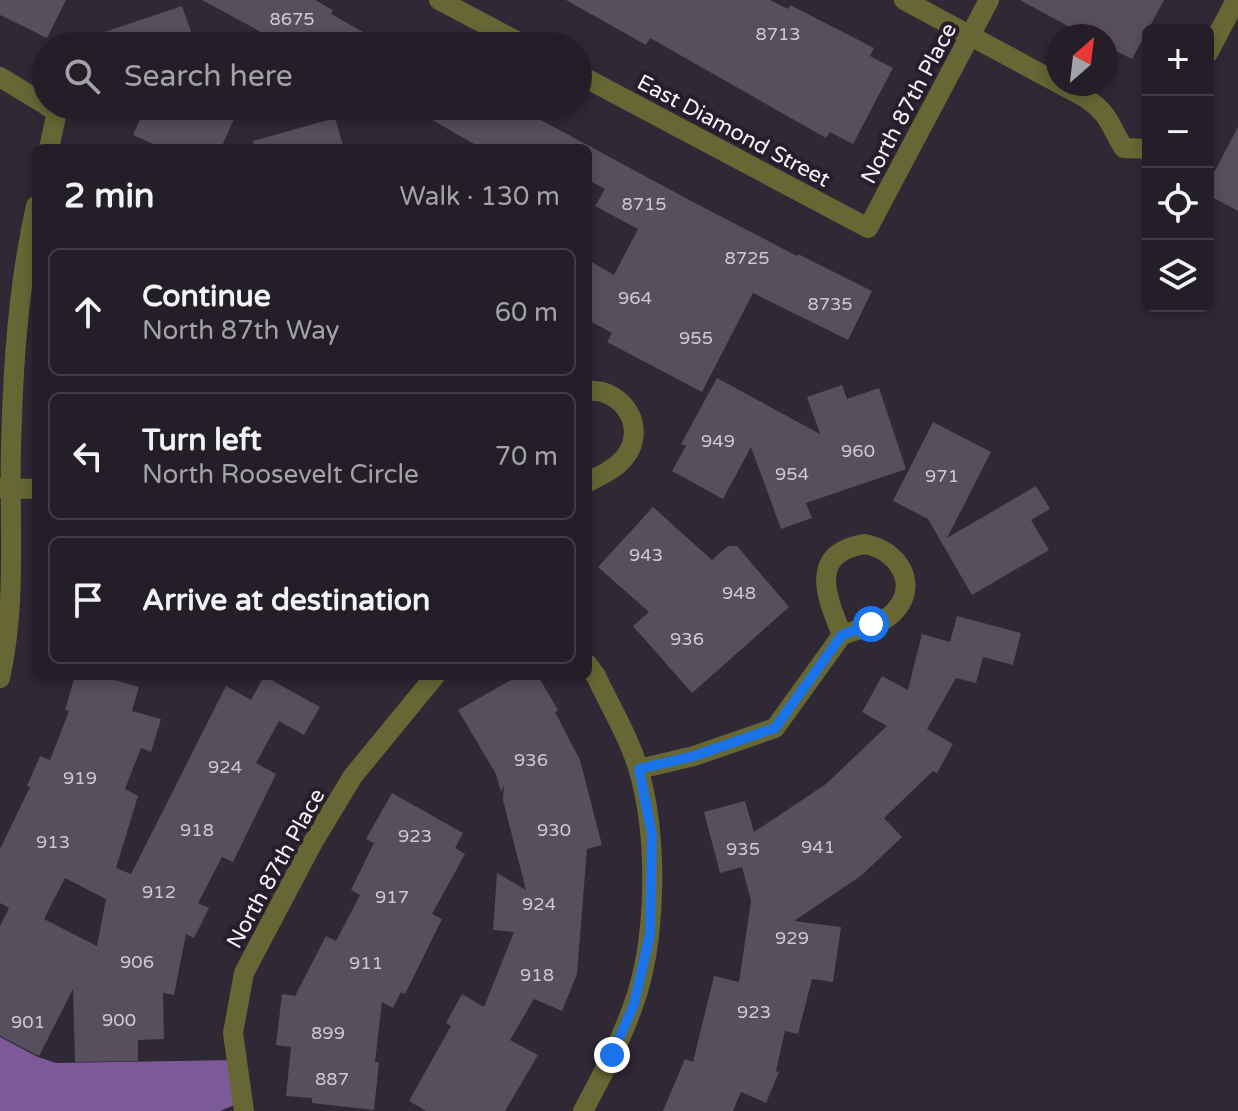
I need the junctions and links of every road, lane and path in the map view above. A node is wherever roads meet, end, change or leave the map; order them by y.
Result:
1 (439, 0) edge
2 (904, 0) edge
3 (989, 0) edge
4 (1236, 0) edge
5 (500, 32) edge
6 (971, 35) junction
7 (1214, 42) edge
8 (1046, 76) edge
9 (0, 77) edge
10 (592, 81) edge
11 (1083, 96) edge
12 (32, 97) edge
13 (50, 120) edge
14 (49, 144) edge
15 (1142, 149) edge
16 (32, 224) edge
17 (868, 228) joint
18 (592, 391) edge
19 (592, 480) edge
20 (6, 488) edge
21 (32, 489) edge
22 (842, 635) junction
23 (592, 670) edge
24 (0, 678) edge
25 (432, 680) edge
26 (639, 769) junction
27 (244, 1111) edge
28 (583, 1111) edge

1 - 5 street
2 - 6 street
3 - 6 street, North 87th Place
4 - 7 street
6 - 8 street
6 - 17 street, North 87th Place
9 - 12 street
10 - 17 street, East Diamond Street
11 - 15 street
13 - 14 street
16 - 20 street
18 - 19 street
20 - 21 street
20 - 24 street
22 - 22 street
22 - 26 street
23 - 26 street
25 - 27 street, North 87th Place
26 - 28 street

